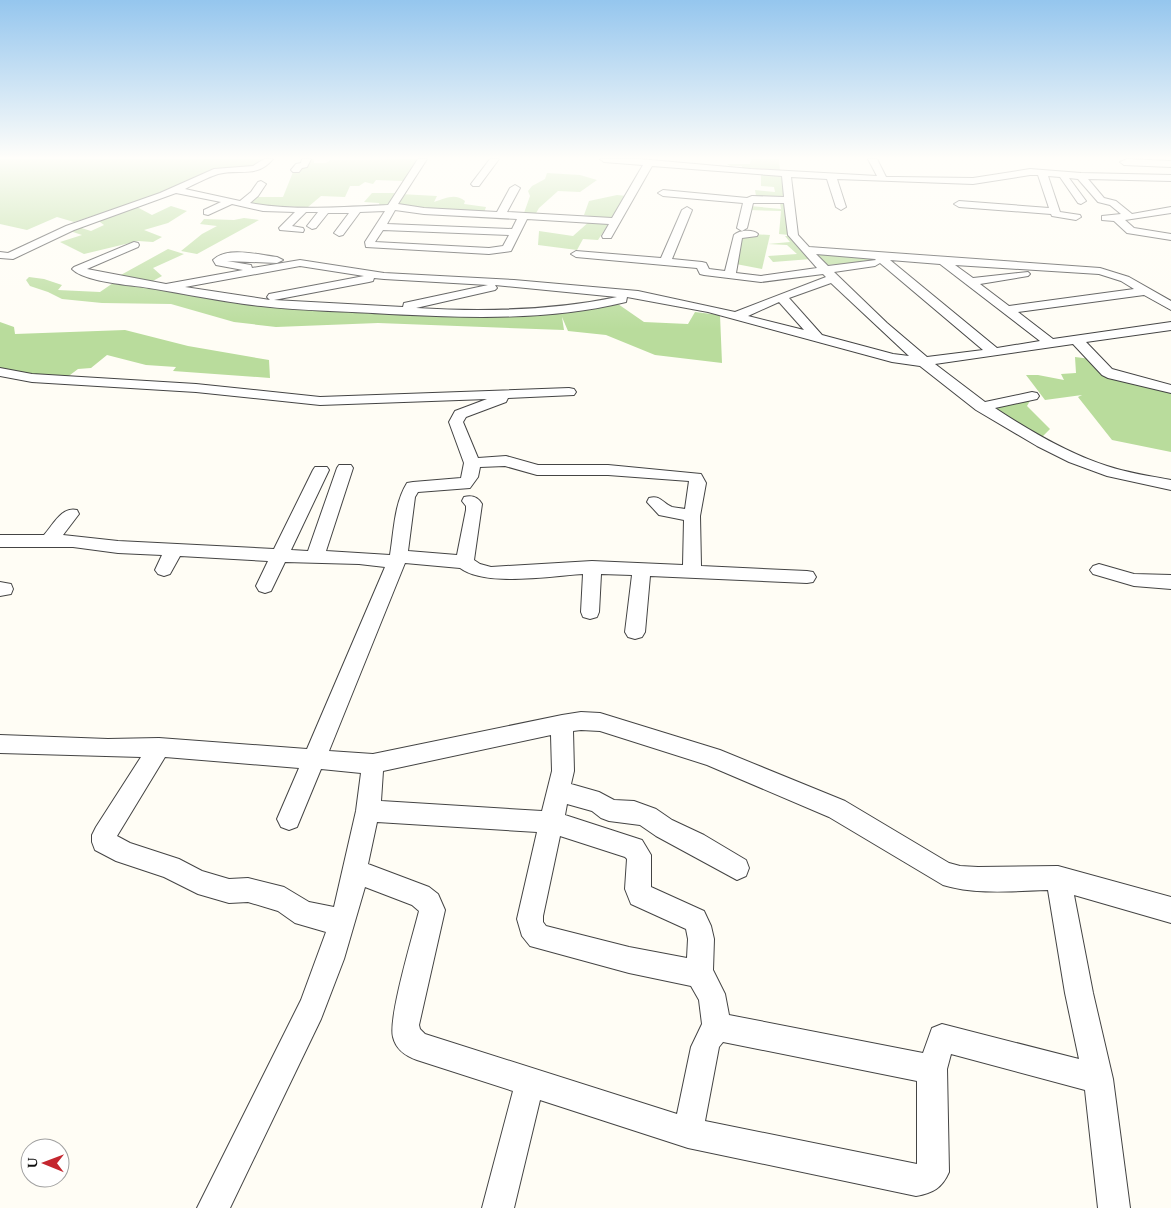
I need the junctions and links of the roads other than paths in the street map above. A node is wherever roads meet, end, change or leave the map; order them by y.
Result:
1 (105, 215) edge
2 (297, 215) edge
3 (321, 215) edge
4 (352, 215) edge
5 (387, 215) edge
6 (422, 215) edge
7 (509, 215) edge
8 (620, 215) edge
9 (685, 215) edge
10 (745, 215) edge
11 (791, 215) edge
12 (1058, 215) edge
13 (1127, 215) edge
14 (1142, 215) edge
15 (1150, 215) edge
16 (523, 216) junction
17 (1076, 217) dead end
18 (1106, 218) dead end
19 (1117, 218) junction
20 (1130, 218) junction
21 (617, 221) junction
22 (312, 226) dead end
23 (380, 227) junction
24 (415, 228) junction
25 (742, 228) dead end
26 (299, 230) dead end
27 (514, 232) junction
28 (338, 233) dead end
29 (753, 234) dead end
30 (607, 236) dead end
31 (1171, 236) edge
32 (134, 245) dead end
33 (806, 250) junction
34 (576, 254) dead end
35 (3, 258) edge
36 (881, 258) junction
37 (666, 260) junction
38 (942, 260) junction
39 (300, 263) junction
40 (1059, 268) junction
41 (263, 269) junction
42 (731, 272) junction
43 (829, 274) junction
44 (384, 276) junction
45 (514, 282) junction
46 (970, 282) junction
47 (166, 287) junction
48 (1147, 291) junction
49 (638, 295) junction
50 (780, 298) junction
51 (252, 301) junction
52 (1171, 306) edge
53 (389, 310) junction
54 (1007, 310) junction
55 (736, 316) junction
56 (1171, 326) edge
57 (818, 339) junction
58 (1076, 340) junction
59 (1051, 344) junction
60 (995, 353) junction
61 (922, 362) junction
62 (0, 372) edge
63 (1171, 389) edge
64 (569, 392) dead end
65 (519, 393) junction
66 (1032, 396) dead end
67 (981, 407) junction
68 (472, 463) junction
69 (346, 468) dead end
70 (321, 470) dead end
71 (1171, 485) edge
72 (470, 501) dead end
73 (655, 502) dead end
74 (71, 514) dead end
75 (692, 516) junction
76 (50, 540) junction
77 (0, 541) edge
78 (174, 549) junction
79 (280, 556) junction
80 (315, 557) junction
81 (398, 559) junction
82 (465, 562) junction
83 (592, 567) junction
84 (164, 570) dead end
85 (642, 570) junction
86 (1100, 570) dead end
87 (692, 573) junction
88 (807, 577) dead end
89 (1171, 582) edge
90 (265, 586) dead end
91 (590, 612) dead end
92 (635, 632) dead end
93 (562, 724) junction
94 (0, 744) edge
95 (159, 747) junction
96 (314, 760) junction
97 (372, 764) junction
98 (559, 791) junction
99 (368, 811) junction
100 (289, 819) dead end
101 (551, 822) junction
102 (737, 868) dead end
103 (354, 870) junction
104 (1058, 878) junction
105 (1171, 910) edge
106 (342, 922) junction
107 (699, 974) junction
108 (716, 1029) junction
109 (932, 1069) junction
110 (1098, 1079) junction
111 (530, 1082) junction
112 (688, 1133) junction
113 (213, 1208) edge
114 (498, 1208) edge
115 (1114, 1208) edge

1 - 35 street
2 - 26 street
3 - 22 street
4 - 28 street
5 - 23 street
6 - 24 street
7 - 16 street
8 - 21 street
9 - 37 street
10 - 25 street
11 - 33 street
12 - 17 street
13 - 20 street
14 - 20 street
15 - 31 street
16 - 21 street
16 - 27 street
18 - 19 street
19 - 20 street
19 - 31 street
21 - 30 street
23 - 24 street
23 - 27 street
24 - 27 street
29 - 42 street
32 - 47 street
33 - 36 street
33 - 43 street
34 - 37 street
36 - 38 street
36 - 43 street
36 - 60 street
37 - 42 street
38 - 40 street
38 - 46 street
39 - 41 street
39 - 41 street
39 - 44 street
40 - 46 street
40 - 48 street
41 - 47 street
42 - 43 street
43 - 50 street
43 - 61 street
44 - 45 street
44 - 51 street
45 - 49 street
45 - 53 street
46 - 54 street
47 - 51 street
48 - 52 street
48 - 54 street
49 - 53 street
49 - 55 street
50 - 55 street
50 - 57 street
51 - 53 street
54 - 59 street
55 - 57 street
56 - 58 street
57 - 61 street
58 - 59 street
58 - 63 street
59 - 60 street
60 - 61 street
61 - 67 street
62 - 65 street
64 - 65 street
65 - 68 street
66 - 67 street
67 - 71 street
68 - 75 street
68 - 81 street
69 - 80 street
70 - 79 street
72 - 82 street
73 - 75 street
74 - 76 street
75 - 87 street
76 - 77 street
76 - 78 street
78 - 79 street
78 - 84 street
79 - 80 street
79 - 90 street
80 - 81 street
81 - 82 street
81 - 96 street
82 - 83 street
83 - 85 street
83 - 91 street
85 - 87 street
85 - 92 street
86 - 89 street
87 - 88 street
93 - 97 street
93 - 98 street
93 - 104 street
94 - 95 street
95 - 96 street
95 - 106 street
96 - 97 street
96 - 100 street
97 - 99 street
98 - 101 street
98 - 102 street
99 - 101 street
99 - 103 street
101 - 107 street
101 - 107 street
103 - 106 street
103 - 111 street
104 - 105 street
104 - 110 street
106 - 113 street
107 - 108 street
108 - 109 street
108 - 112 street
109 - 110 street
109 - 112 street
110 - 115 street
111 - 112 street
111 - 114 street

